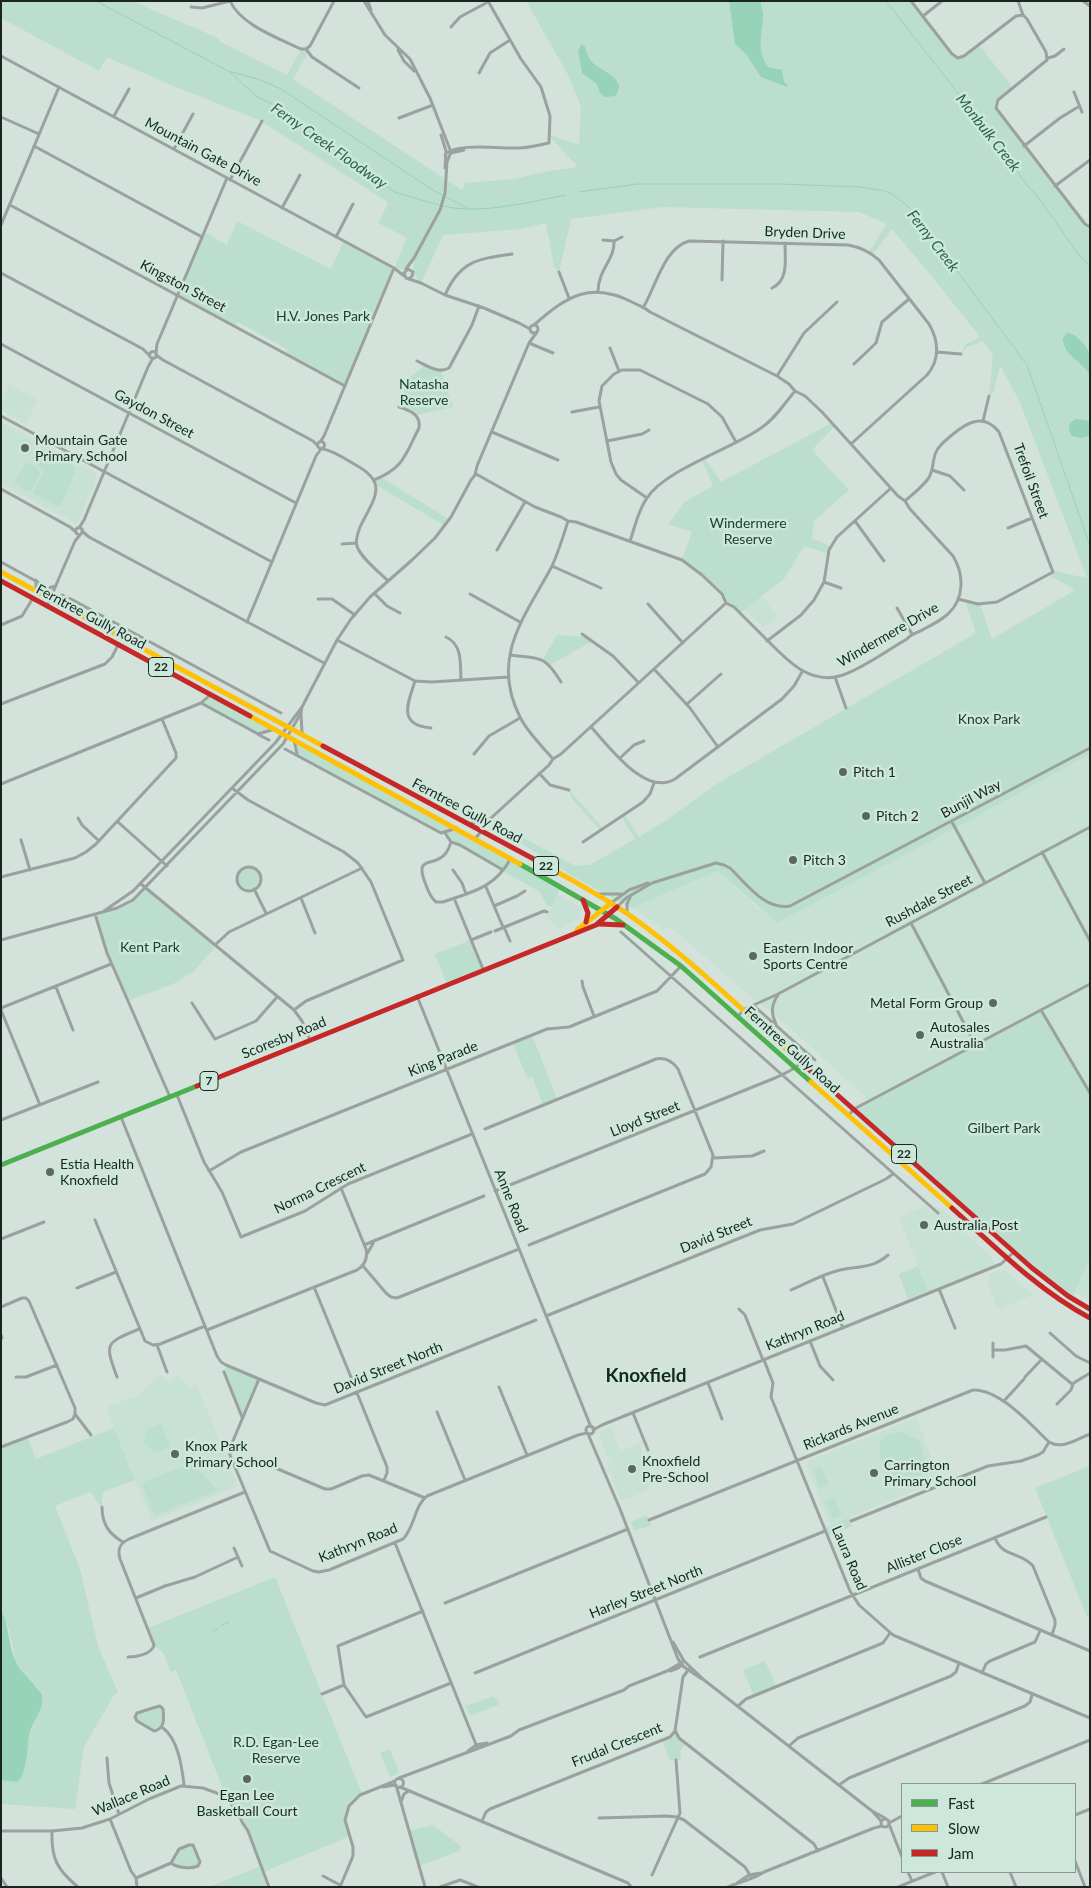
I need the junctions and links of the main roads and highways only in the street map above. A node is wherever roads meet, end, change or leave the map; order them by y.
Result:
1 (1, 572) edge
2 (1, 581) edge
3 (583, 900) junction
4 (611, 903) junction
5 (617, 907) junction
6 (603, 911) junction
7 (609, 915) junction
8 (586, 923) junction
9 (596, 925) junction
10 (624, 925) junction
11 (575, 932) junction
12 (1, 1165) edge
13 (954, 1199) junction
14 (949, 1205) junction
15 (1090, 1309) edge
16 (1090, 1318) edge

1 - 4 main road, Ferntree Gully Road / 22
2 - 3 main road, Ferntree Gully Road / 22
3 - 6 main road, Ferntree Gully Road / 22
3 - 8 main road
4 - 5 main road, Ferntree Gully Road / 22
4 - 6 main road, 7
5 - 7 main road, 7
5 - 13 main road, Ferntree Gully Road / 22
6 - 7 main road, Ferntree Gully Road / 22
6 - 8 main road, Scoresby Road / 7
7 - 9 main road, Scoresby Road / 7
7 - 10 main road, Ferntree Gully Road / 22
8 - 11 main road, Scoresby Road / 7
9 - 10 main road
9 - 11 main road, Scoresby Road / 7
10 - 14 main road, Ferntree Gully Road / 22
11 - 12 main road, Scoresby Road / 7
13 - 14 main road
13 - 15 main road, Ferntree Gully Road / 22
14 - 16 main road, Ferntree Gully Road / 22

